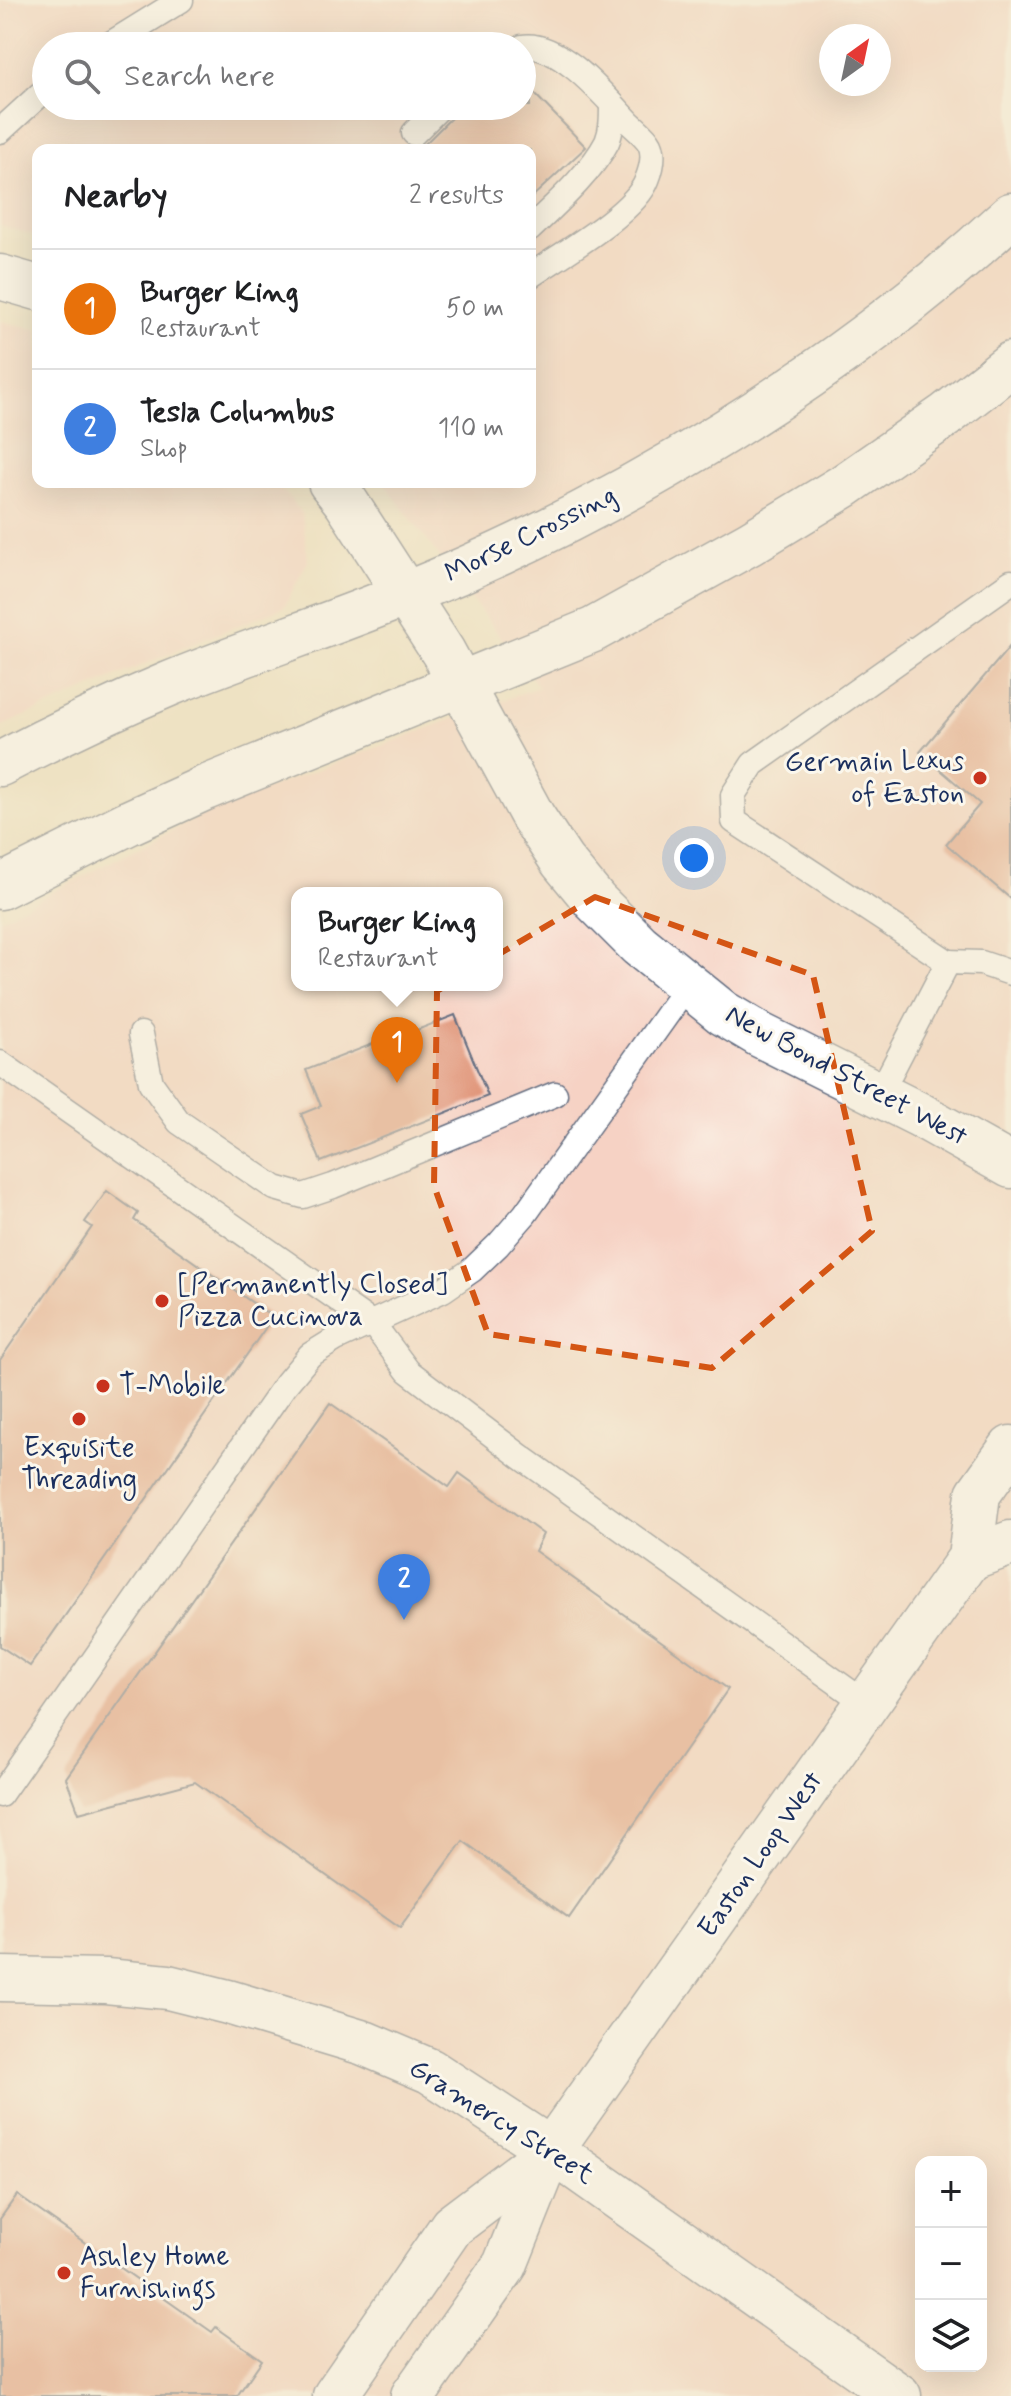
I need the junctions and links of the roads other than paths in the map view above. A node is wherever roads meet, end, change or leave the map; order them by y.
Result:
1 (181, 0) edge
2 (148, 8) edge
3 (122, 32) edge
4 (536, 47) edge
5 (32, 102) edge
6 (612, 104) junction
7 (427, 120) edge
8 (0, 131) edge
9 (414, 133) dead end
10 (1011, 215) edge
11 (536, 223) edge
12 (536, 272) edge
13 (0, 277) edge
14 (32, 286) edge
15 (1011, 364) edge
16 (334, 488) edge
17 (1011, 582) edge
18 (407, 594) junction
19 (462, 685) junction
20 (0, 764) edge
21 (0, 887) edge
22 (948, 962) junction
23 (1011, 973) edge
24 (688, 985) junction
25 (141, 1034) dead end
26 (0, 1063) edge
27 (555, 1094) dead end
28 (879, 1095) junction
29 (1011, 1166) edge
30 (373, 1324) junction
31 (1011, 1448) edge
32 (1011, 1543) edge
33 (970, 1558) junction
34 (867, 1704) junction
35 (10, 1758) edge
36 (0, 1795) edge
37 (0, 1979) edge
38 (551, 2150) junction
39 (335, 2396) edge
40 (413, 2396) edge
41 (899, 2396) edge

1 - 2 lane
2 - 3 lane
4 - 6 lane
5 - 8 lane
6 - 11 lane
6 - 12 lane
7 - 9 lane
10 - 18 street, Morse Crossing
13 - 14 street
15 - 19 street
16 - 18 street, New Bond Street West
17 - 22 lane
18 - 19 street, New Bond Street West
18 - 20 street, Morse Crossing
19 - 21 street
19 - 24 street, New Bond Street West
22 - 23 lane
22 - 28 lane
24 - 28 street, New Bond Street West
24 - 30 lane
25 - 27 lane
26 - 30 lane
28 - 29 street, New Bond Street West
30 - 34 lane
30 - 35 lane
31 - 33 street, Easton Loop West
32 - 33 street
33 - 34 street, Easton Loop West
34 - 38 street, Easton Loop West
35 - 36 lane
37 - 38 street, Gramercy Street
38 - 39 street, Easton Loop West
38 - 40 street, Easton Loop West
38 - 41 street, Gramercy Street

